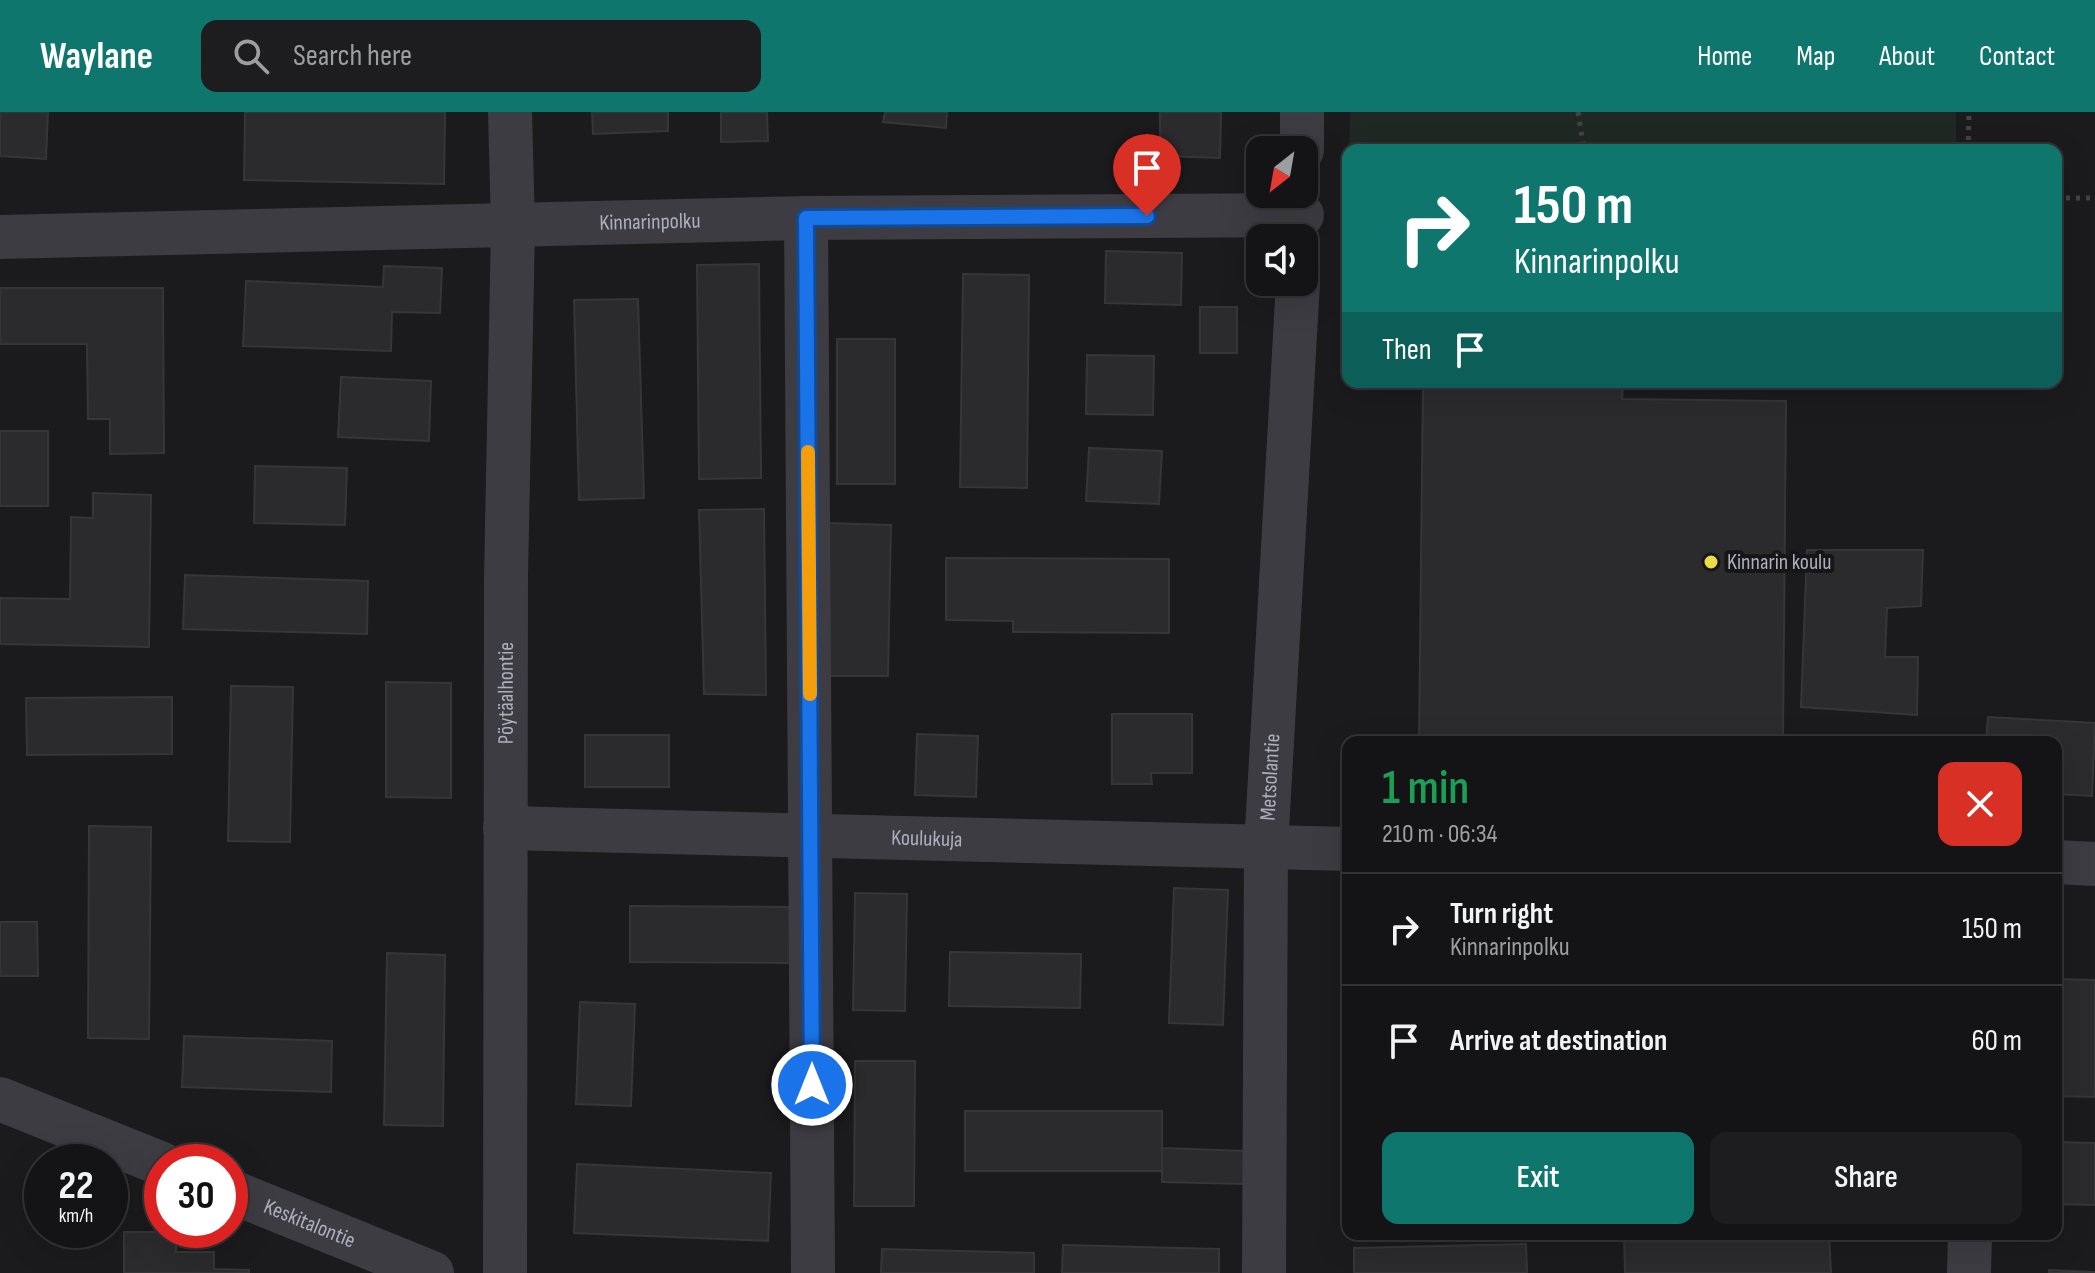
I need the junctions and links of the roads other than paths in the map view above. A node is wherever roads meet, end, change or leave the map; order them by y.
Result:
1 (510, 112) edge
2 (1302, 112) edge
3 (1302, 136) edge
4 (1301, 216) edge
5 (806, 218) junction
6 (513, 227) junction
7 (0, 237) edge
8 (1297, 296) edge
9 (505, 828) junction
10 (811, 834) junction
11 (1266, 848) junction
12 (1342, 849) edge
13 (2062, 862) edge
14 (2095, 864) edge
15 (0, 1099) edge
16 (144, 1157) edge
17 (248, 1198) edge
18 (1970, 1240) edge
19 (432, 1273) edge
20 (505, 1273) edge
21 (813, 1273) edge
22 (1264, 1273) edge
23 (1969, 1273) edge

1 - 6 street, Pöytäalhontie
2 - 3 street
4 - 5 street, Kinnarinpolku
5 - 6 street, Kinnarinpolku
5 - 10 street
6 - 7 street, Kinnarinpolku
6 - 9 street, Pöytäalhontie
8 - 11 street, Metsolantie
9 - 10 street, Koulukuja
9 - 20 street, Pöytäalhontie
10 - 11 street, Koulukuja
10 - 21 street
11 - 12 street, Koulukuja
11 - 22 street, Metsolantie
13 - 14 street
15 - 16 street
17 - 19 street, Keskitalontie
18 - 23 street

